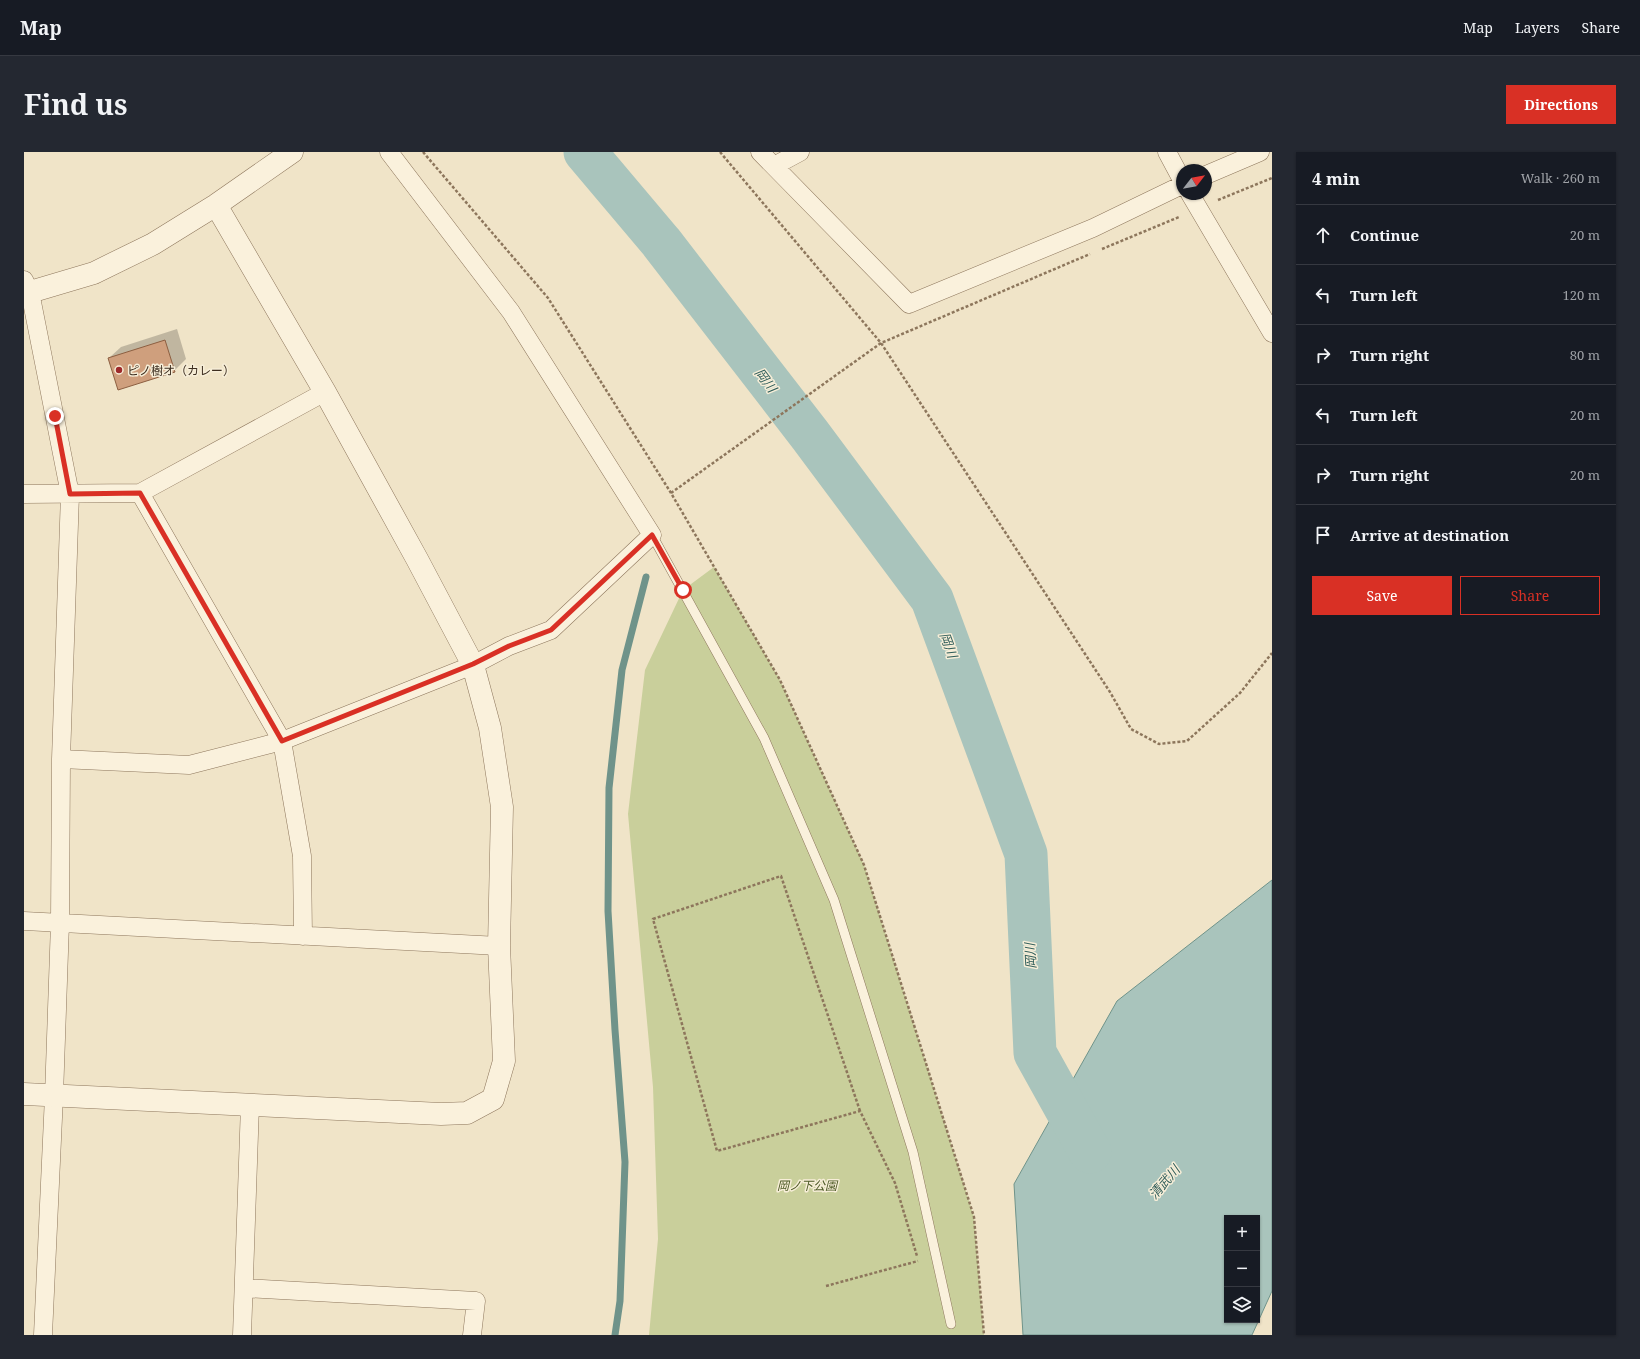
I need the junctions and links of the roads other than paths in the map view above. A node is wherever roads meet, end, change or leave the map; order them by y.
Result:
1 (292, 152) edge
2 (389, 152) edge
3 (760, 152) edge
4 (800, 152) edge
5 (1167, 152) edge
6 (1260, 152) edge
7 (774, 166) junction
8 (1176, 169) edge
9 (1212, 172) edge
10 (1176, 188) edge
11 (1194, 200) edge
12 (216, 205) junction
13 (26, 288) edge
14 (1272, 332) edge
15 (325, 392) junction
16 (140, 493) junction
17 (24, 494) edge
18 (70, 494) junction
19 (652, 535) junction
20 (473, 664) junction
21 (282, 741) junction
22 (61, 759) junction
23 (24, 921) edge
24 (60, 923) junction
25 (303, 936) junction
26 (499, 946) junction
27 (24, 1094) edge
28 (54, 1096) junction
29 (250, 1105) junction
30 (244, 1288) junction
31 (951, 1324) dead end
32 (43, 1335) edge
33 (242, 1335) edge
34 (472, 1335) edge

1 - 12 street
2 - 19 street
3 - 7 street
4 - 7 street
5 - 8 street
6 - 9 street
7 - 10 street
11 - 14 street
12 - 13 street
12 - 15 street
13 - 18 street
15 - 16 street
15 - 20 street
16 - 18 street
16 - 21 street
17 - 18 street
18 - 22 street
19 - 20 street
19 - 31 lane
20 - 21 street
20 - 26 street
21 - 22 street
21 - 25 street
22 - 24 street
23 - 24 street
24 - 25 street
24 - 28 street
25 - 26 street
26 - 29 street
27 - 28 street
28 - 29 street
28 - 32 street
29 - 30 street
30 - 33 street
30 - 34 street

